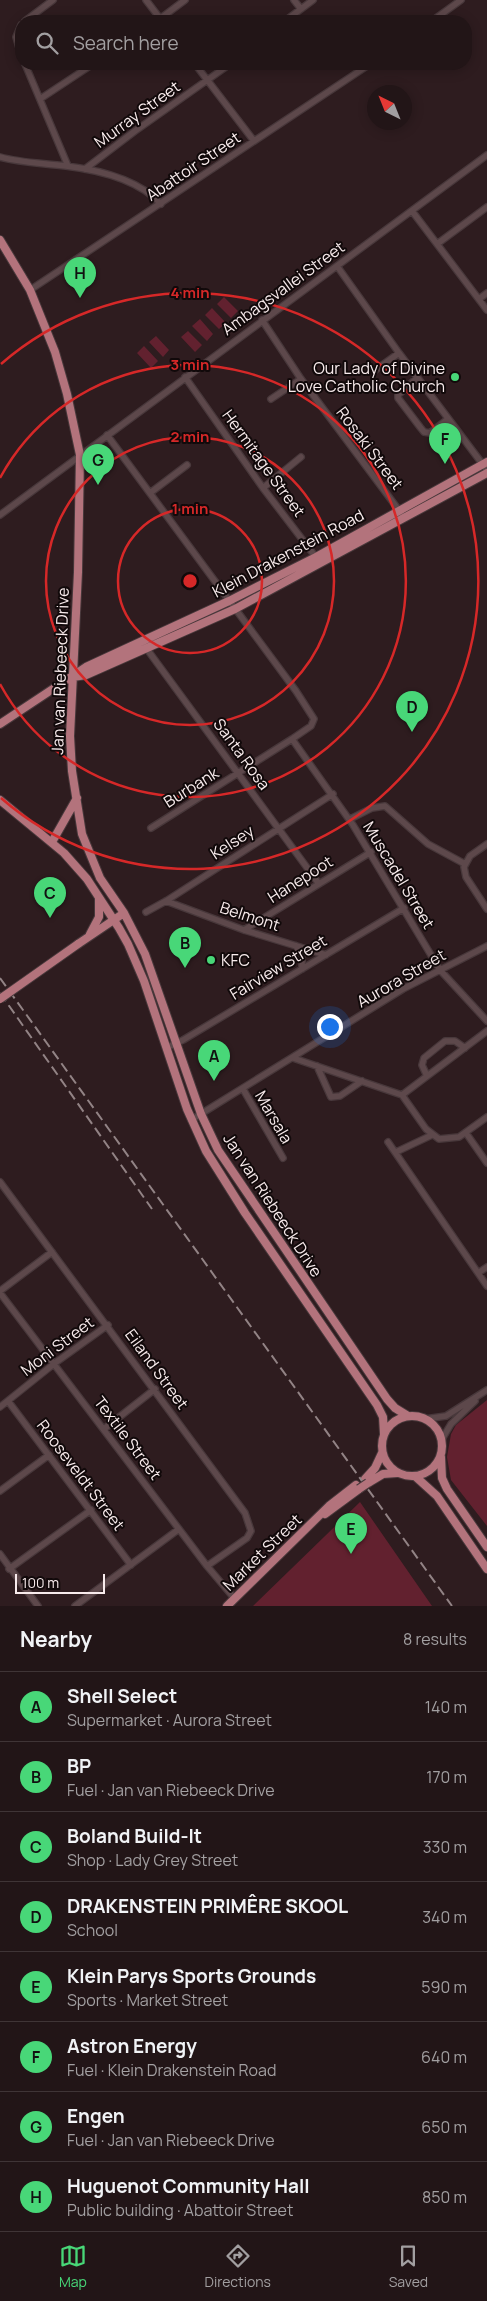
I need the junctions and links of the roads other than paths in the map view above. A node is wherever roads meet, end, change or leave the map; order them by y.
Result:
1 (53, 0) edge
2 (146, 0) edge
3 (185, 0) edge
4 (294, 0) edge
5 (312, 0) edge
6 (457, 1) edge
7 (301, 9) junction
8 (33, 15) edge
9 (156, 15) edge
10 (167, 15) edge
11 (293, 15) edge
12 (440, 15) edge
13 (28, 70) edge
14 (84, 70) edge
15 (200, 70) edge
16 (222, 70) edge
17 (361, 70) edge
18 (208, 80) junction
19 (40, 99) junction
20 (254, 141) junction
21 (487, 155) edge
22 (0, 157) edge
23 (68, 166) junction
24 (85, 169) junction
25 (161, 204) junction
26 (487, 207) edge
27 (412, 211) junction
28 (0, 240) edge
29 (438, 244) junction
30 (337, 266) junction
31 (30, 290) junction
32 (487, 293) edge
33 (479, 299) junction
34 (487, 310) edge
35 (262, 320) junction
36 (399, 353) junction
37 (374, 371) dead end
38 (185, 377) junction
39 (301, 378) junction
40 (417, 378) junction
41 (271, 399) dead end
42 (448, 420) junction
43 (107, 434) junction
44 (80, 455) junction
45 (301, 457) dead end
46 (188, 465) dead end
47 (486, 467) edge
48 (263, 488) junction
49 (150, 493) junction
50 (399, 511) junction
51 (0, 514) edge
52 (404, 519) junction
53 (316, 557) junction
54 (321, 564) junction
55 (229, 601) junction
56 (235, 609) junction
57 (141, 641) junction
58 (146, 648) junction
59 (73, 677) junction
60 (0, 724) edge
61 (292, 739) junction
62 (238, 773) junction
63 (333, 794) junction
64 (77, 798) junction
65 (0, 800) edge
66 (350, 819) junction
67 (151, 828) dead end
68 (279, 828) junction
69 (52, 842) junction
70 (487, 844) edge
71 (370, 852) junction
72 (464, 864) junction
73 (318, 884) junction
74 (99, 898) junction
75 (166, 901) junction
76 (404, 908) junction
77 (487, 909) edge
78 (146, 912) dead end
79 (124, 913) junction
80 (113, 920) junction
81 (244, 930) junction
82 (89, 936) junction
83 (296, 946) junction
84 (487, 946) edge
85 (326, 955) junction
86 (302, 969) junction
87 (440, 970) junction
88 (0, 999) edge
89 (487, 1020) edge
90 (487, 1031) edge
91 (176, 1043) junction
92 (166, 1048) junction
93 (465, 1048) junction
94 (294, 1058) junction
95 (318, 1066) junction
96 (427, 1076) junction
97 (362, 1081) junction
98 (242, 1089) junction
99 (402, 1095) junction
100 (201, 1114) junction
101 (487, 1117) edge
102 (191, 1120) junction
103 (466, 1133) junction
104 (432, 1135) junction
105 (388, 1142) dead end
106 (396, 1152) junction
107 (283, 1158) dead end
108 (487, 1163) edge
109 (0, 1182) edge
110 (52, 1252) junction
111 (487, 1267) edge
112 (478, 1273) junction
113 (487, 1286) edge
114 (0, 1292) edge
115 (108, 1325) junction
116 (55, 1363) junction
117 (155, 1389) junction
118 (487, 1390) edge
119 (478, 1397) junction
120 (8, 1401) junction
121 (0, 1407) edge
122 (408, 1416) junction
123 (425, 1419) junction
124 (104, 1429) junction
125 (384, 1434) junction
126 (442, 1439) junction
127 (382, 1453) junction
128 (49, 1455) junction
129 (441, 1457) junction
130 (397, 1473) junction
131 (416, 1477) junction
132 (366, 1481) junction
133 (0, 1491) edge
134 (91, 1510) junction
135 (179, 1529) junction
136 (487, 1547) edge
137 (0, 1554) edge
138 (131, 1565) junction
139 (207, 1566) junction
140 (9, 1569) junction
141 (487, 1569) edge
142 (234, 1598) junction
143 (38, 1606) edge
144 (75, 1606) edge
145 (227, 1606) edge

1 - 8 street
2 - 9 street
3 - 10 street
4 - 7 street
5 - 7 street
6 - 12 street
7 - 11 street
13 - 19 street
14 - 19 street
15 - 18 street
16 - 18 street, Murray Street
17 - 20 street, Abattoir Street
18 - 20 street
18 - 24 street, Murray Street
19 - 23 street
20 - 25 street, Abattoir Street
21 - 27 street, Ambagsvallei Street
22 - 23 street
23 - 24 street
24 - 25 street
25 - 31 street, Abattoir Street
26 - 29 street
27 - 29 street
27 - 30 street, Ambagsvallei Street
28 - 31 main road, Jan van Riebeeck Drive
29 - 33 street
30 - 35 street, Ambagsvallei Street
30 - 36 street
31 - 44 main road, Jan van Riebeeck Drive
32 - 33 street
33 - 34 street
35 - 38 street, Ambagsvallei Street
35 - 39 street, Rosaki Street
36 - 37 street
36 - 40 street
38 - 43 street, Ambagsvallei Street
38 - 48 street, Hermitage Street
39 - 41 street
39 - 50 street, Rosaki Street
40 - 42 street
40 - 42 street
42 - 47 street
43 - 44 street, Ambagsvallei Street
43 - 49 street
44 - 51 street, Ambagsvallei Street
44 - 59 main road, Jan van Riebeeck Drive
45 - 48 street
46 - 49 street
47 - 50 main road, Klein Drakenstein Road
47 - 52 main road, Klein Drakenstein Road
48 - 53 street, Hermitage Street
49 - 55 street
50 - 52 street, Rosaki Street
50 - 53 main road, Klein Drakenstein Road
52 - 54 main road, Klein Drakenstein Road
53 - 54 street, Hermitage Street
53 - 55 main road, Klein Drakenstein Road
54 - 56 main road, Klein Drakenstein Road
55 - 56 street
55 - 57 main road, Klein Drakenstein Road
56 - 58 main road, Klein Drakenstein Road
56 - 61 street, Burbank
57 - 58 street, Santa Rosa
57 - 59 main road, Klein Drakenstein Road
58 - 59 main road, Klein Drakenstein Road
58 - 62 street, Santa Rosa
59 - 60 main road, Klein Drakenstein Road
59 - 64 main road, Jan van Riebeeck Drive
61 - 62 street, Burbank
61 - 63 street, Muscadel Street
62 - 67 street, Burbank
62 - 68 street, Santa Rosa
63 - 66 street, Muscadel Street
63 - 68 street, Kelsey
64 - 69 main road
64 - 79 main road, Jan van Riebeeck Drive
65 - 69 main road, Jan van Riebeeck Drive
66 - 71 street, Muscadel Street
66 - 72 street
68 - 73 street, Santa Rosa
68 - 75 street, Kelsey
69 - 74 main road, Jan van Riebeeck Drive
70 - 72 street
71 - 73 street, Hanepoot
71 - 76 street, Muscadel Street
72 - 77 street
73 - 81 street, Hanepoot
74 - 80 main road, Jan van Riebeeck Drive
74 - 82 main road
75 - 78 street, Kelsey
75 - 81 street, Belmont
76 - 85 street, Fairview Street
76 - 87 street, Muscadel Street
79 - 80 main road
79 - 91 main road, Jan van Riebeeck Drive
80 - 82 main road
80 - 92 main road, Jan van Riebeeck Drive
81 - 83 street, Belmont
82 - 88 main road, bridge
83 - 85 street, Belmont
83 - 86 street
84 - 87 street, Aurora Street
85 - 86 street, Fairview Street
86 - 91 street, Fairview Street
87 - 89 street, Muscadel Street
87 - 94 street, Aurora Street
90 - 93 street
91 - 92 street, Fairview Street
91 - 100 main road, Jan van Riebeeck Drive
92 - 102 main road, Jan van Riebeeck Drive
93 - 96 street
93 - 96 street
94 - 95 street
94 - 98 street, Aurora Street
95 - 97 street
95 - 97 street
96 - 99 street
97 - 99 street
98 - 100 street, Aurora Street
98 - 107 street, Marsala
99 - 104 street
100 - 102 street, Aurora Street
100 - 122 main road, Jan van Riebeeck Drive
101 - 103 street
102 - 125 main road, Jan van Riebeeck Drive
103 - 104 street
103 - 108 street
104 - 106 street
105 - 106 street
106 - 112 street
109 - 110 street, Eiland Street
110 - 114 street
110 - 115 street, Eiland Street
111 - 112 street
112 - 113 street
114 - 116 street, Textile Street
115 - 116 street, Moni Street
115 - 117 street, Eiland Street
116 - 120 street, Moni Street
116 - 124 street, Textile Street
117 - 124 street
117 - 139 street, Eiland Street
118 - 119 street
119 - 123 street
119 - 126 street
120 - 121 street, Moni Street
120 - 128 street, Rooseveldt Street
122 - 123 main road
122 - 125 main road
123 - 126 main road
124 - 135 street, Textile Street
125 - 127 main road
126 - 129 main road
127 - 130 main road
127 - 132 main road, Market Street
128 - 133 street
128 - 134 street, Rooseveldt Street
129 - 131 main road
129 - 136 main road
130 - 131 main road
130 - 132 main road, Market Street
131 - 141 main road
132 - 142 main road, Market Street
134 - 138 street, Rooseveldt Street
134 - 140 street
135 - 138 street
135 - 139 street, Textile Street
137 - 140 street
138 - 144 street
139 - 142 street, Textile Street
140 - 143 street
142 - 145 main road, Market Street

